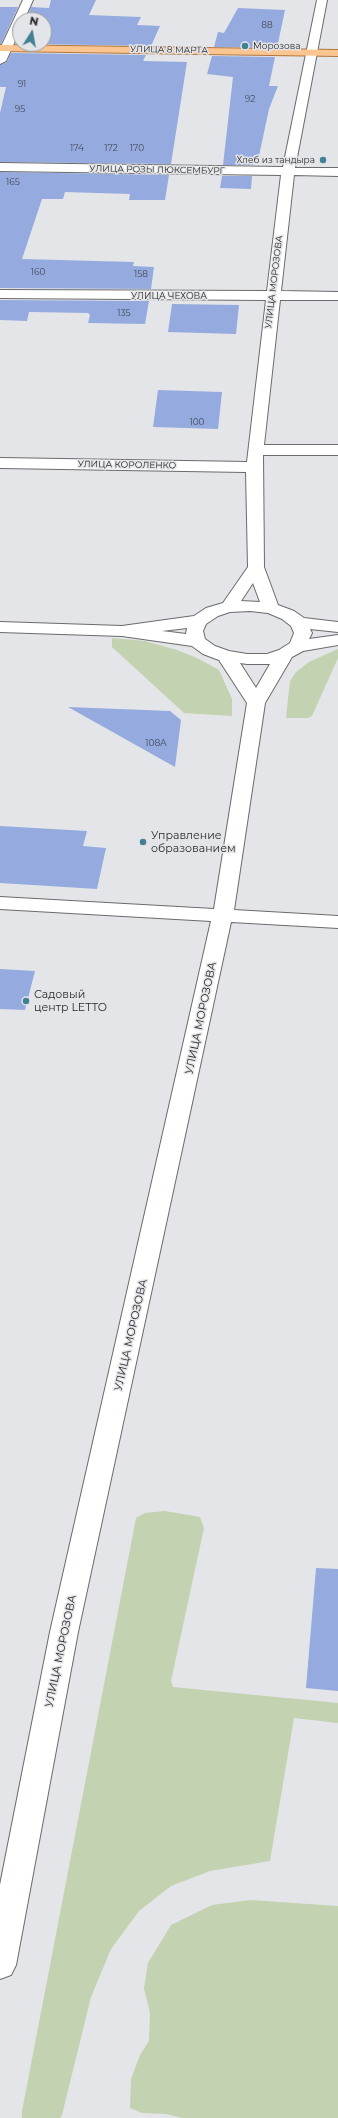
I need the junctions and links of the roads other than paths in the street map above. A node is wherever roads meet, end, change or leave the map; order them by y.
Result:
1 (28, 0) edge
2 (322, 0) edge
3 (3, 48) edge
4 (312, 52) junction
5 (338, 53) edge
6 (0, 61) edge
7 (0, 167) edge
8 (288, 172) junction
9 (338, 172) edge
10 (0, 294) edge
11 (272, 296) junction
12 (338, 296) edge
13 (255, 450) junction
14 (338, 450) edge
15 (0, 463) edge
16 (254, 467) junction
17 (256, 567) junction
18 (229, 608) junction
19 (270, 608) junction
20 (199, 621) junction
21 (299, 623) junction
22 (0, 627) edge
23 (338, 627) edge
24 (122, 631) junction
25 (338, 640) edge
26 (197, 641) junction
27 (291, 650) junction
28 (226, 656) junction
29 (256, 703) junction
30 (0, 903) edge
31 (223, 914) junction
32 (338, 922) edge
33 (0, 1965) edge

1 - 3 street
2 - 4 street, УЛИЦА МОРОЗОВА
3 - 4 main road, УЛИЦА 8 МАРТА
3 - 6 street
4 - 5 main road, УЛИЦА 8 МАРТА
4 - 8 street, УЛИЦА МОРОЗОВА
7 - 8 street, УЛИЦА РОЗЫ ЛЮКСЕМБУРГ
8 - 9 street, УЛИЦА РОЗЫ ЛЮКСЕМБУРГ
8 - 11 street, УЛИЦА МОРОЗОВА
10 - 11 street, УЛИЦА ЧЕХОВА
11 - 12 street, УЛИЦА ЧЕХОВА
11 - 13 street, УЛИЦА МОРОЗОВА
13 - 14 street
13 - 16 street, УЛИЦА МОРОЗОВА
15 - 16 street, УЛИЦА КОРОЛЕНКО
16 - 17 street, УЛИЦА МОРОЗОВА
17 - 18 street
17 - 19 street, УЛИЦА МОРОЗОВА
18 - 19 street
18 - 20 street
19 - 21 street
20 - 24 street
20 - 26 street
21 - 23 street
21 - 27 street
22 - 24 street
24 - 26 street
25 - 27 street
26 - 28 street
27 - 28 street
27 - 29 street
28 - 29 street
29 - 31 street, УЛИЦА МОРОЗОВА
30 - 31 street
31 - 32 street
31 - 33 street, УЛИЦА МОРОЗОВА

